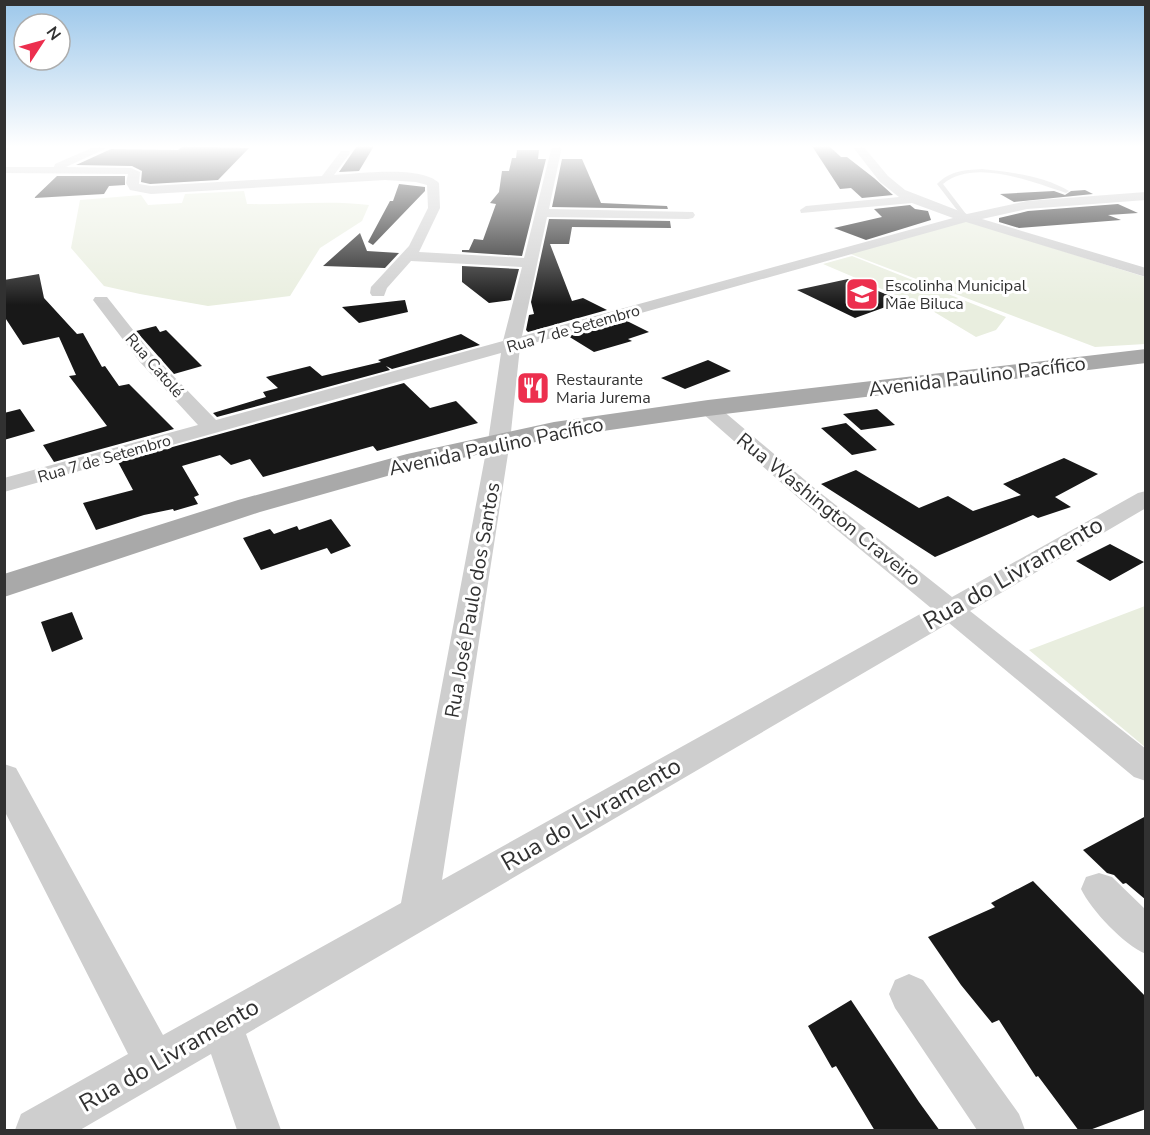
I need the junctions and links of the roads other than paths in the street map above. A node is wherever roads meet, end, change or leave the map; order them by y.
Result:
1 (434, 199) edge
2 (544, 199) edge
3 (913, 199) joint
4 (951, 199) edge
5 (1107, 199) edge
6 (806, 210) dead end
7 (541, 213) junction
8 (688, 215) dead end
9 (966, 218) junction
10 (408, 256) junction
11 (529, 263) junction
12 (1146, 273) edge
13 (378, 293) dead end
14 (101, 300) dead end
15 (511, 346) junction
16 (1146, 356) edge
17 (708, 408) junction
18 (212, 428) junction
19 (499, 441) junction
20 (4, 485) edge
21 (1146, 498) edge
22 (4, 586) edge
23 (951, 608) junction
24 (1146, 768) edge
25 (4, 777) edge
26 (1100, 889) dead end
27 (418, 912) junction
28 (1146, 936) edge
29 (909, 994) dead end
30 (222, 1026) junction
31 (155, 1062) junction
32 (37, 1131) edge
33 (259, 1131) edge
34 (1003, 1131) edge

1 - 10 street
2 - 7 street, Rua José Paulo dos Santos
3 - 6 street
3 - 9 street
4 - 9 lane
5 - 9 street, Rua 7 de Setembro
7 - 8 street
7 - 11 street, Rua José Paulo dos Santos
9 - 12 street
9 - 15 street, Rua 7 de Setembro
10 - 11 street
10 - 13 street
11 - 15 street, Rua José Paulo dos Santos
14 - 18 street, Rua Catolé
15 - 18 street, Rua 7 de Setembro
15 - 19 street, Rua José Paulo dos Santos
16 - 17 main road, Avenida Paulino Pacífico
17 - 19 main road, Avenida Paulino Pacífico
17 - 23 street, Rua Washington Craveiro
18 - 20 street, Rua 7 de Setembro
19 - 22 main road, Avenida Paulino Pacífico
19 - 27 street, Rua José Paulo dos Santos
21 - 23 street, Rua do Livramento
23 - 24 street, Rua Washington Craveiro
23 - 27 street, Rua do Livramento
25 - 31 street
26 - 28 street
27 - 30 street, Rua do Livramento
29 - 34 street
30 - 31 street, Rua do Livramento
30 - 33 street
31 - 32 street, Rua do Livramento

